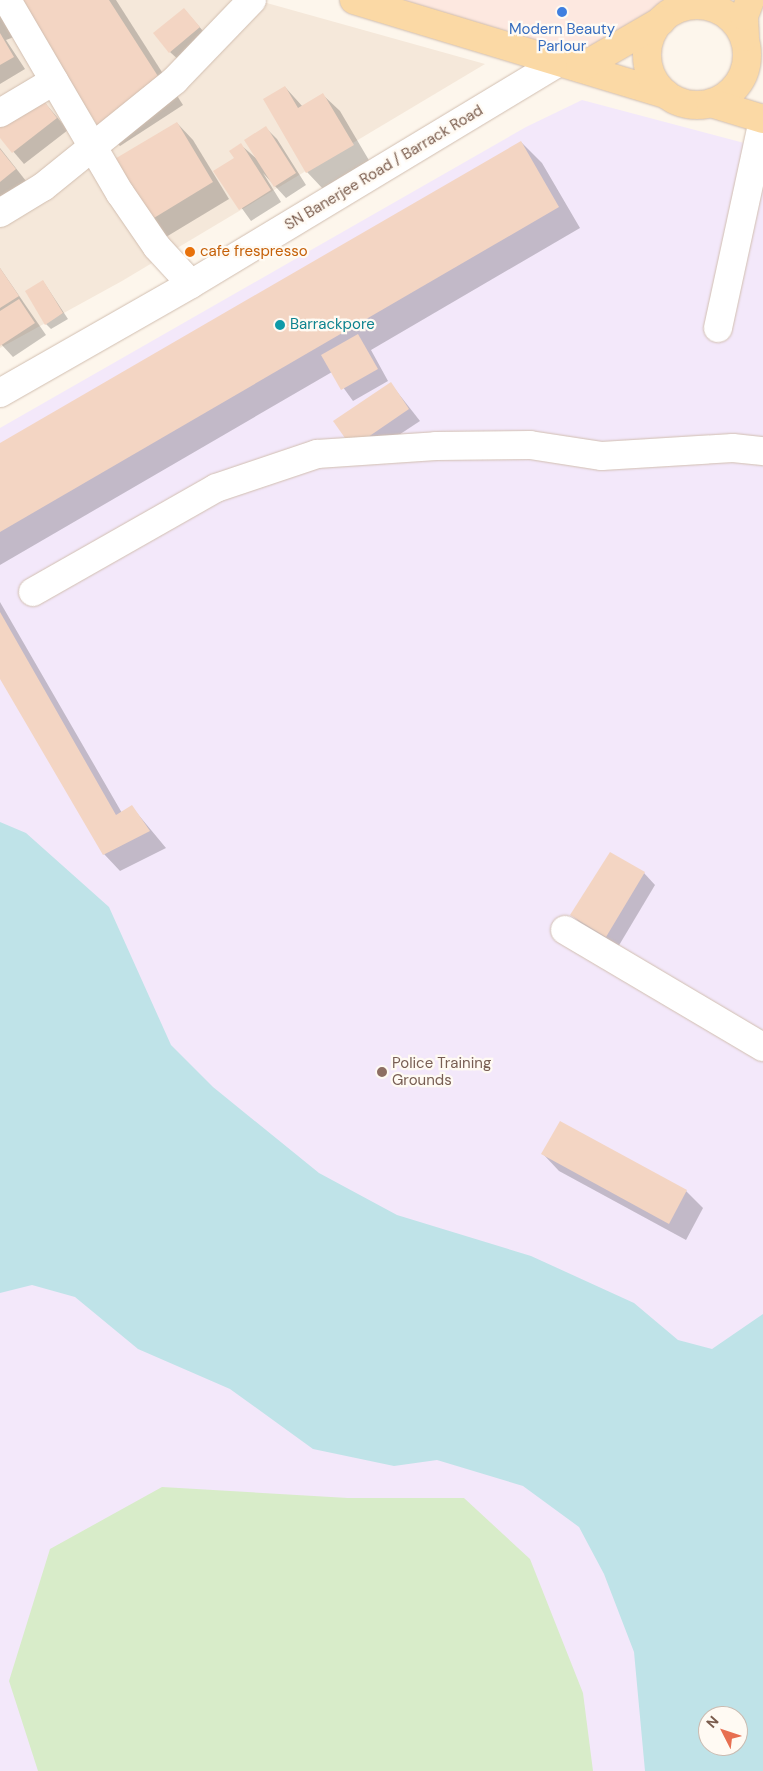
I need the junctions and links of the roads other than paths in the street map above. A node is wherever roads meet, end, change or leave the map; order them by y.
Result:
1 (7, 0) edge
2 (252, 0) edge
3 (354, 0) edge
4 (750, 0) edge
5 (693, 2) edge
6 (661, 21) junction
7 (745, 37) junction
8 (569, 65) junction
9 (754, 72) edge
10 (54, 81) junction
11 (666, 94) junction
12 (711, 103) junction
13 (0, 114) edge
14 (763, 119) edge
15 (93, 147) junction
16 (0, 213) edge
17 (191, 284) junction
18 (718, 328) dead end
19 (0, 393) edge
20 (763, 450) edge
21 (33, 592) dead end
22 (565, 930) dead end
23 (763, 1047) edge

1 - 10 street
2 - 15 street
3 - 8 main road
4 - 7 main road
5 - 6 main road
5 - 7 main road
6 - 8 main road
6 - 11 main road
7 - 9 main road
8 - 11 main road
8 - 17 street, SN Banerjee Road / Barrack Road
9 - 12 main road
10 - 13 street
10 - 15 street
11 - 12 main road
12 - 14 main road
14 - 18 street
15 - 16 street
15 - 17 street
17 - 19 street, SN Banerjee Road / Barrack Road
20 - 21 street
22 - 23 street

